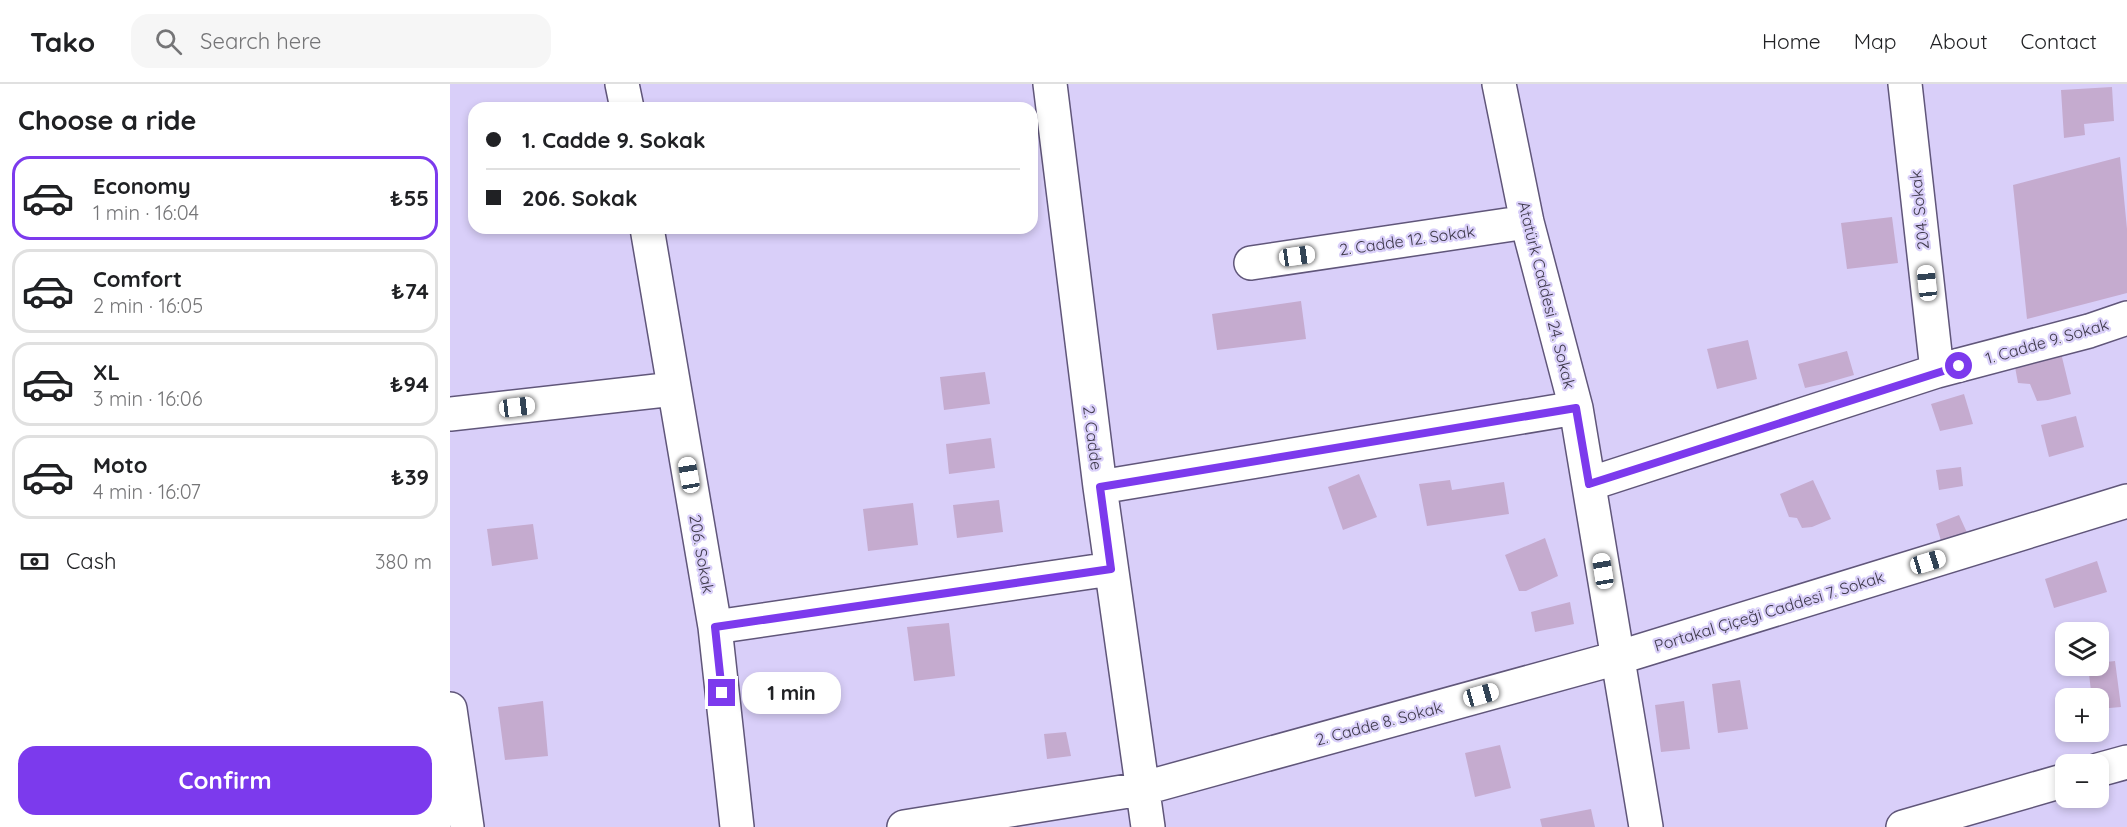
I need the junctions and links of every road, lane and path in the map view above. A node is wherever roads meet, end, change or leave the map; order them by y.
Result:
1 (622, 84) edge
2 (1050, 84) edge
3 (1499, 84) edge
4 (1905, 84) edge
5 (626, 102) edge
6 (1527, 222) junction
7 (648, 234) edge
8 (1251, 263) dead end
9 (2127, 318) edge
10 (1937, 371) junction
11 (674, 389) junction
12 (1576, 408) junction
13 (450, 414) edge
14 (1589, 484) junction
15 (1100, 487) junction
16 (2127, 501) edge
17 (1111, 569) junction
18 (715, 627) junction
19 (1617, 658) junction
20 (450, 709) edge
21 (2127, 762) edge
22 (2109, 767) edge
23 (2055, 783) edge
24 (1141, 789) junction
25 (921, 826) edge
26 (467, 827) edge
27 (737, 827) edge
28 (1148, 827) edge
29 (1646, 827) edge
30 (1905, 827) edge

1 - 5 street
2 - 15 street, 2. Cadde
3 - 6 street, Atatürk Caddesi 24. Sokak
4 - 10 street, 204. Sokak
6 - 8 street, 2. Cadde 12. Sokak
6 - 12 street, Atatürk Caddesi 24. Sokak
7 - 11 street, 206. Sokak
9 - 10 street, 1. Cadde 9. Sokak
10 - 14 street, 1. Cadde 9. Sokak
11 - 13 street
11 - 18 street, 206. Sokak
12 - 14 street, Atatürk Caddesi 24. Sokak
12 - 15 street
14 - 19 street, Atatürk Caddesi 24. Sokak
15 - 17 street, 2. Cadde
16 - 19 street, Portakal Çiçeği Caddesi 7. Sokak
17 - 18 street
17 - 24 street, 2. Cadde
18 - 27 street, 206. Sokak
19 - 24 street, 2. Cadde 8. Sokak
19 - 29 street, Atatürk Caddesi 24. Sokak
20 - 26 street
21 - 22 street
23 - 30 street
24 - 25 street, 2. Cadde 8. Sokak
24 - 28 street, 2. Cadde

